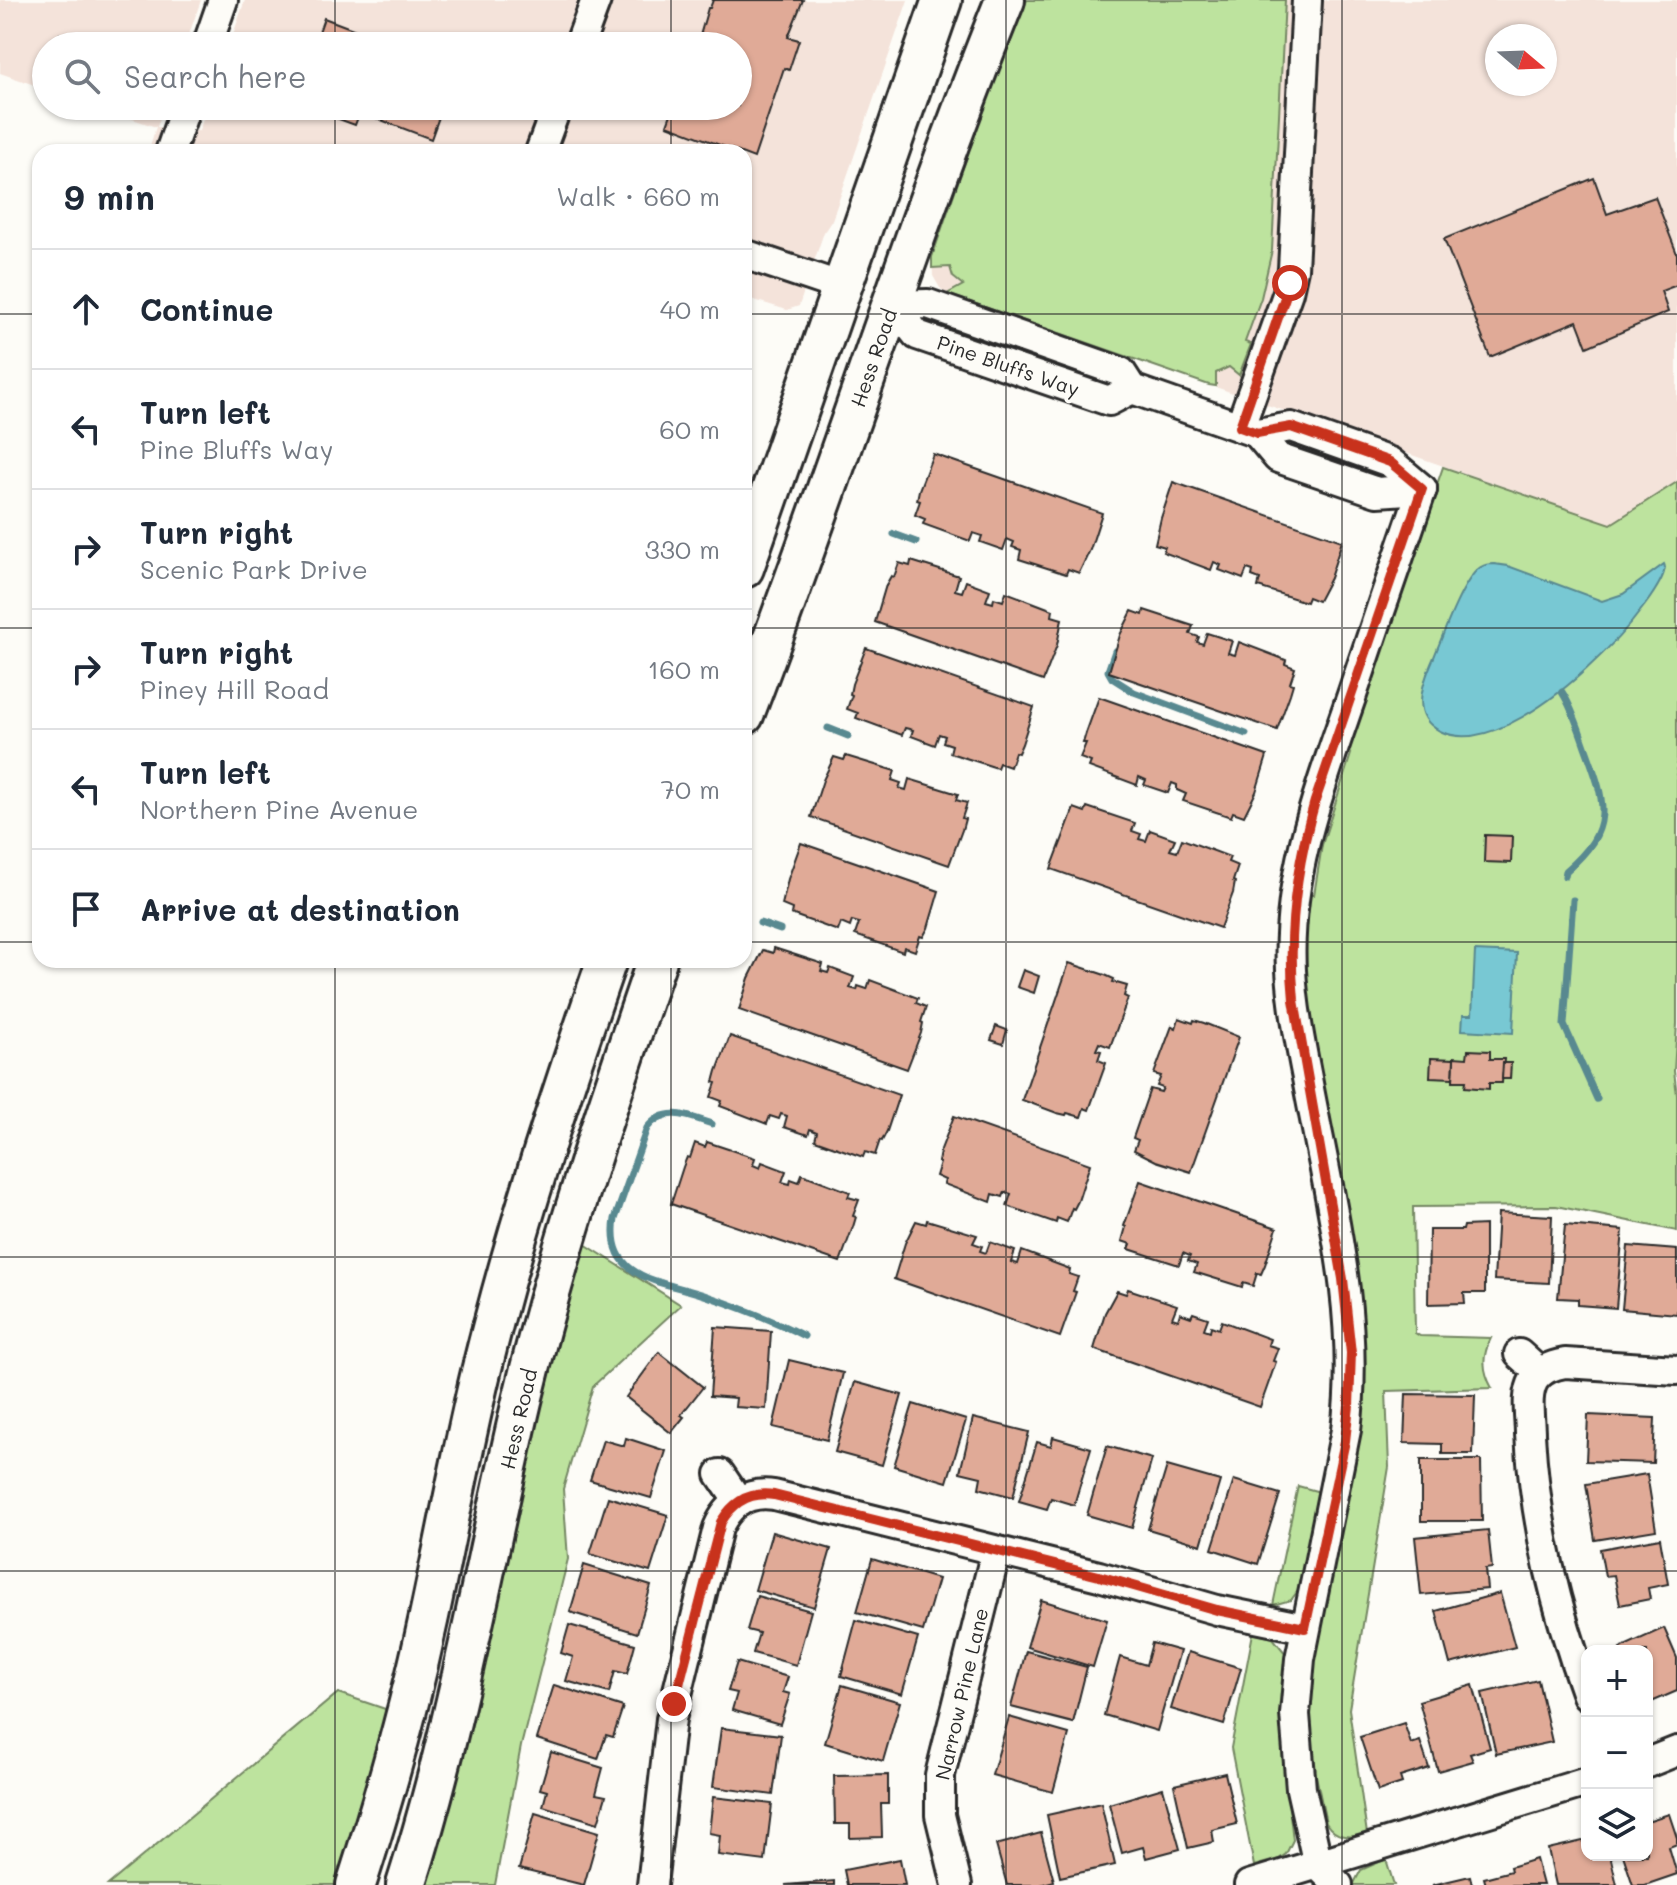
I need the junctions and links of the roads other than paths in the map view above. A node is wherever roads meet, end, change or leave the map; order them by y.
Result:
1 (223, 0) edge
2 (596, 0) edge
3 (942, 0) edge
4 (1005, 0) edge
5 (1307, 0) edge
6 (212, 32) edge
7 (584, 32) edge
8 (181, 120) edge
9 (552, 120) edge
10 (173, 144) edge
11 (543, 144) edge
12 (752, 257) edge
13 (842, 287) junction
14 (893, 305) junction
15 (1248, 430) junction
16 (752, 545) edge
17 (752, 694) edge
18 (604, 968) edge
19 (654, 968) edge
20 (1677, 1370) edge
21 (720, 1474) dead end
22 (739, 1502) junction
23 (996, 1551) junction
24 (1305, 1628) junction
25 (1581, 1678) edge
26 (1677, 1751) edge
27 (1653, 1761) edge
28 (1581, 1784) edge
29 (1314, 1875) edge
30 (356, 1885) edge
31 (406, 1885) edge
32 (652, 1885) edge
33 (957, 1885) edge
34 (1249, 1885) edge
35 (1338, 1885) edge

1 - 6 street
2 - 7 street
3 - 13 main road
4 - 14 main road, Hess Road
5 - 15 street
8 - 10 street
9 - 11 street
12 - 13 street
13 - 14 main road
13 - 16 main road
14 - 15 street, Pine Bluffs Way
14 - 17 main road, Hess Road
15 - 24 street, Pine Bluffs Way
18 - 30 main road
19 - 31 main road, Hess Road
20 - 25 street
21 - 22 street
22 - 23 street
22 - 32 street
23 - 24 street
23 - 33 street, Narrow Pine Lane
24 - 29 street
26 - 27 street
28 - 29 street
29 - 34 street
29 - 35 street

